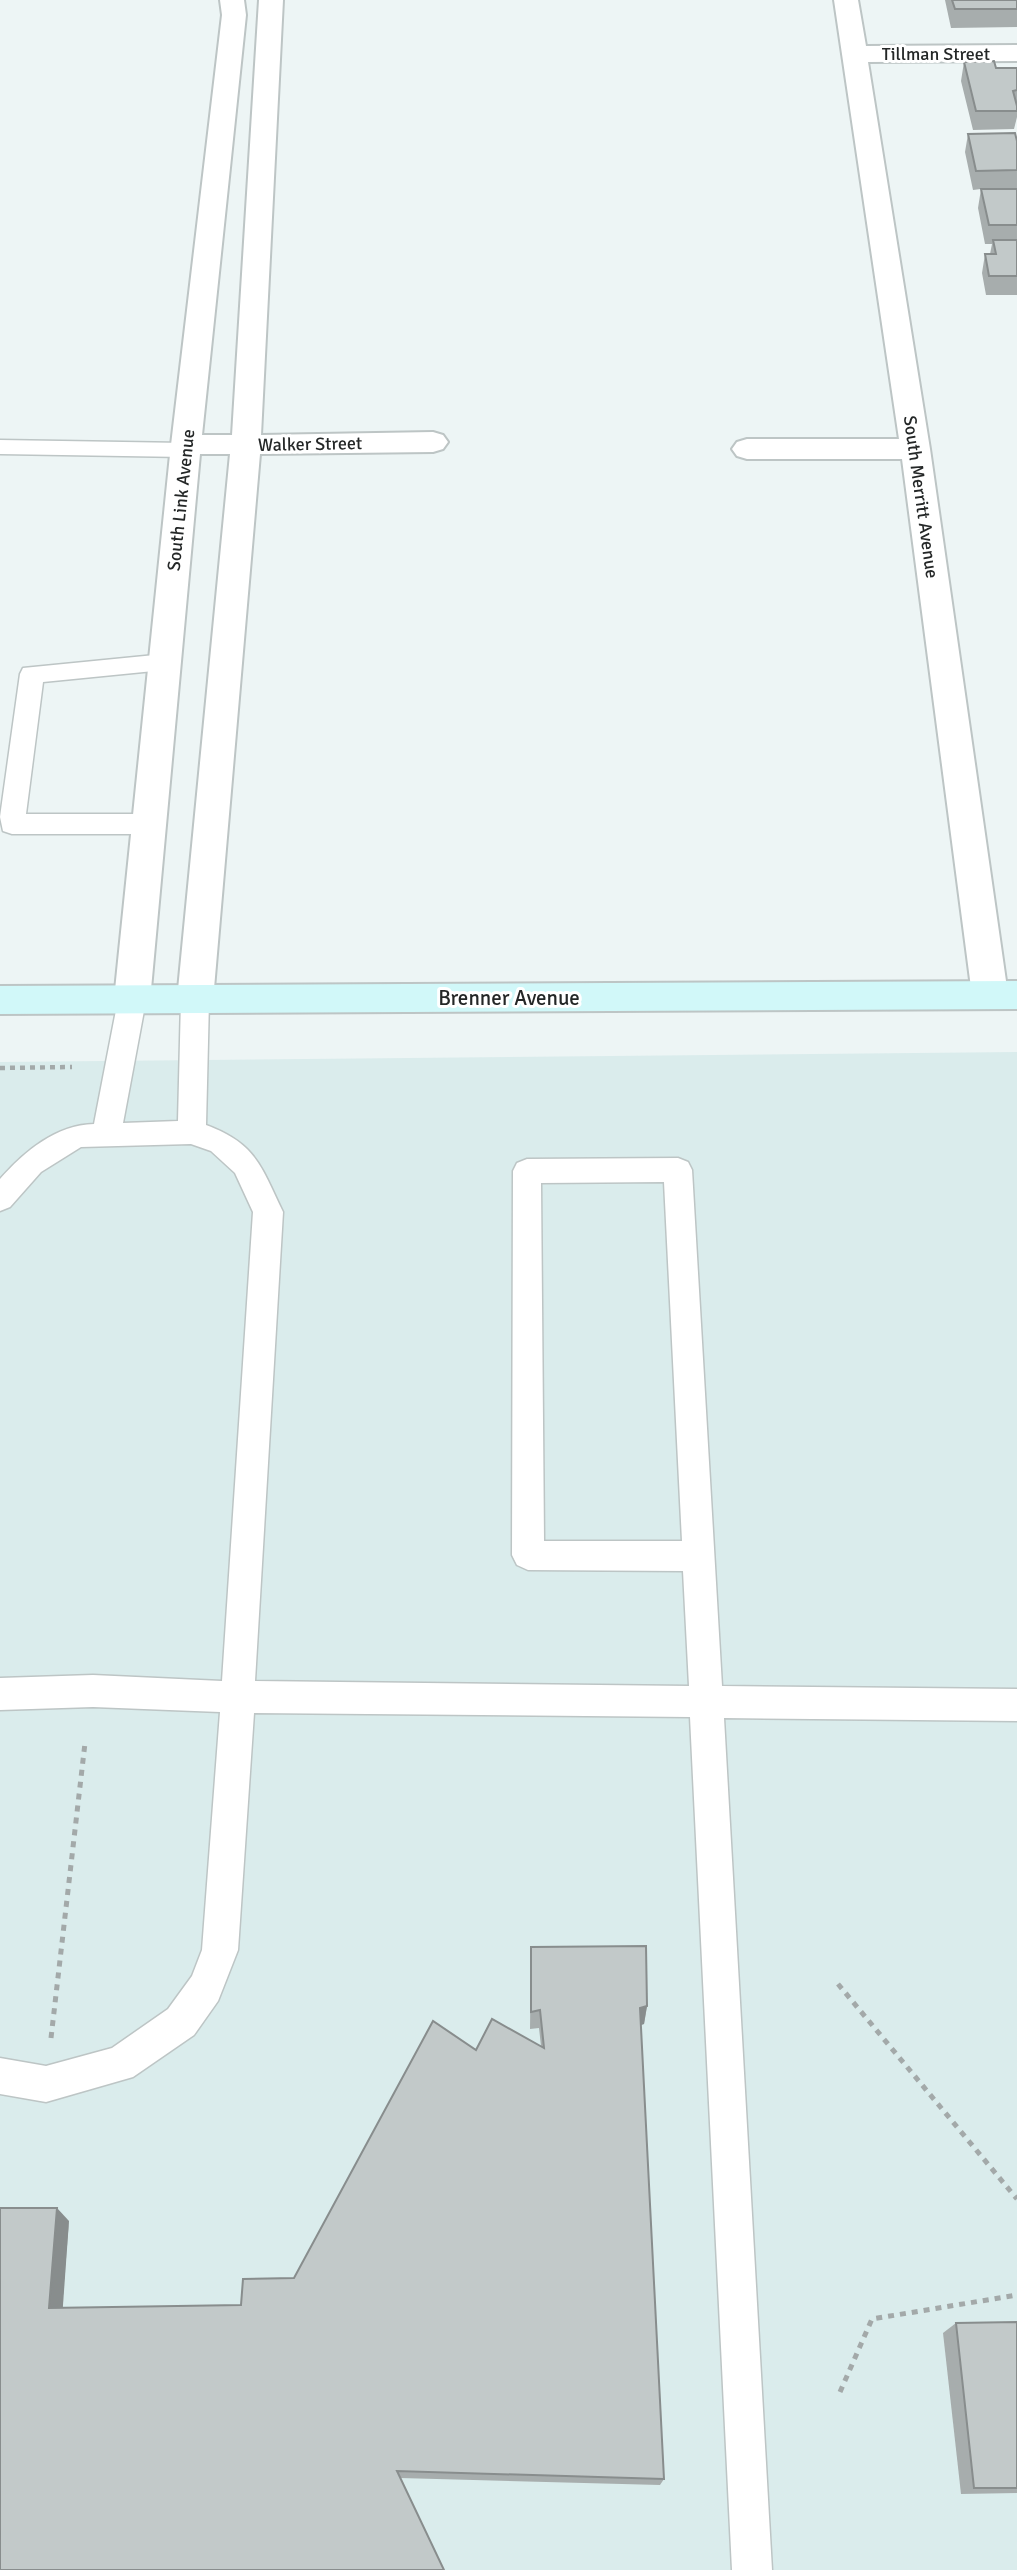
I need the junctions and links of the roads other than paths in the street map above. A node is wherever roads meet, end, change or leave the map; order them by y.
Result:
1 (232, 0) edge
2 (271, 0) edge
3 (846, 0) edge
4 (1017, 53) edge
5 (855, 54) junction
6 (433, 442) dead end
7 (246, 445) junction
8 (0, 447) edge
9 (186, 447) junction
10 (747, 449) dead end
11 (915, 449) junction
12 (165, 663) junction
13 (149, 824) junction
14 (1003, 995) edge
15 (0, 1000) edge
16 (132, 1000) junction
17 (195, 1000) junction
18 (192, 1132) junction
19 (106, 1135) junction
20 (0, 1199) edge
21 (696, 1556) junction
22 (0, 1694) edge
23 (238, 1697) junction
24 (705, 1702) junction
25 (1017, 1705) edge
26 (0, 2076) edge
27 (752, 2570) edge

1 - 9 street, South Link Avenue
2 - 7 street
3 - 5 street, South Merritt Avenue
4 - 5 street, Tillman Street
5 - 11 street, South Merritt Avenue
6 - 7 street, Walker Street
7 - 9 street, Walker Street
7 - 17 street
8 - 9 lane
9 - 12 street, South Link Avenue
10 - 11 street
11 - 14 street, South Merritt Avenue
12 - 13 street, South Link Avenue
12 - 13 lane
13 - 16 street, South Link Avenue
14 - 17 street, Brenner Avenue
15 - 16 street, Brenner Avenue
16 - 17 street, Brenner Avenue
16 - 19 lane
17 - 18 lane
18 - 19 lane
18 - 23 lane
19 - 20 lane
21 - 21 lane
21 - 24 lane
22 - 23 lane
23 - 24 lane
23 - 26 lane
24 - 25 lane
24 - 27 lane

